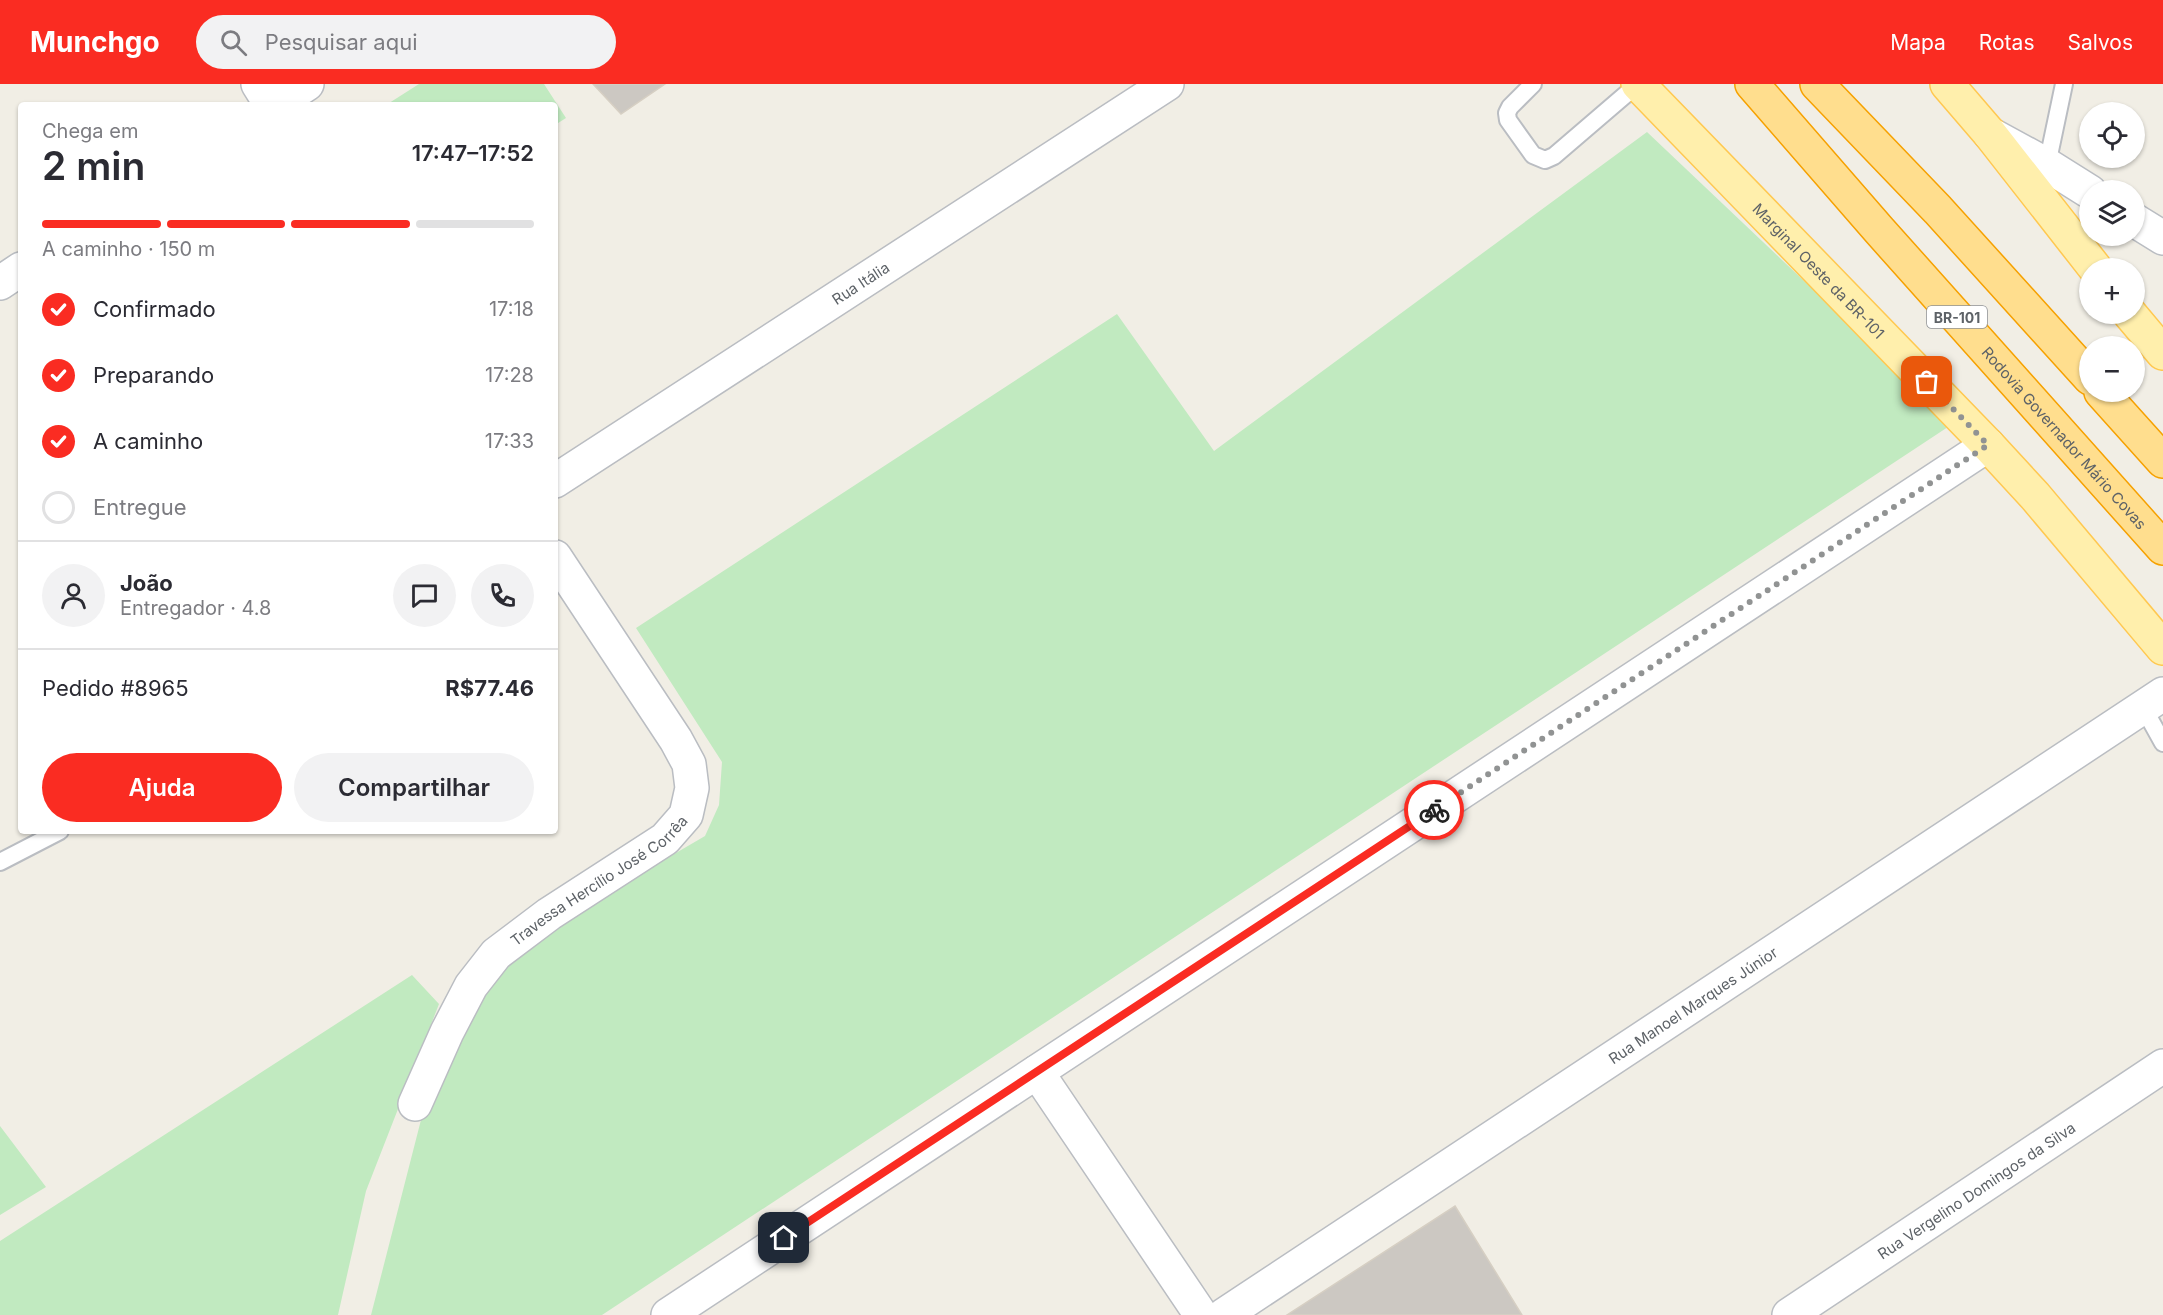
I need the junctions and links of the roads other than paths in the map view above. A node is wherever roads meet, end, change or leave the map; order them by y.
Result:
1 (258, 84) edge
2 (307, 84) edge
3 (1167, 84) edge
4 (1533, 84) edge
5 (1638, 84) edge
6 (1752, 84) edge
7 (1817, 84) edge
8 (1947, 84) edge
9 (2064, 84) edge
10 (271, 102) edge
11 (278, 102) edge
12 (1990, 134) junction
13 (2047, 165) junction
14 (2079, 185) edge
15 (2145, 227) edge
16 (2163, 238) edge
17 (2087, 258) edge
18 (18, 271) edge
19 (0, 283) edge
20 (2138, 324) edge
21 (2163, 353) edge
22 (2079, 366) edge
23 (2111, 402) edge
24 (1988, 445) junction
25 (2163, 461) edge
26 (558, 479) edge
27 (2163, 548) edge
28 (558, 562) edge
29 (2163, 648) edge
30 (2153, 700) edge
31 (2163, 743) edge
32 (54, 834) edge
33 (0, 862) edge
34 (2163, 1066) edge
35 (1037, 1072) junction
36 (415, 1104) dead end
37 (668, 1315) edge
38 (1201, 1315) edge
39 (1224, 1315) edge
40 (1789, 1315) edge

1 - 10 street
2 - 11 street
3 - 26 street, Rua Itália
4 - 5 lane
5 - 24 main road, Marginal Oeste da BR-101
6 - 27 highway, Rodovia Governador Mário Covas / BR-101
7 - 22 highway
8 - 12 main road
9 - 13 lane
12 - 13 street
12 - 17 main road
13 - 14 street
15 - 16 street
18 - 19 street
20 - 21 main road
23 - 25 highway
24 - 29 main road, Marginal Oeste da BR-101
24 - 35 street
28 - 36 street, Travessa Hercílio José Corrêa
30 - 31 lane
30 - 39 street, Rua Manoel Marques Júnior
32 - 33 lane
34 - 40 street, Rua Vergelino Domingos da Silva
35 - 37 street
35 - 38 street

